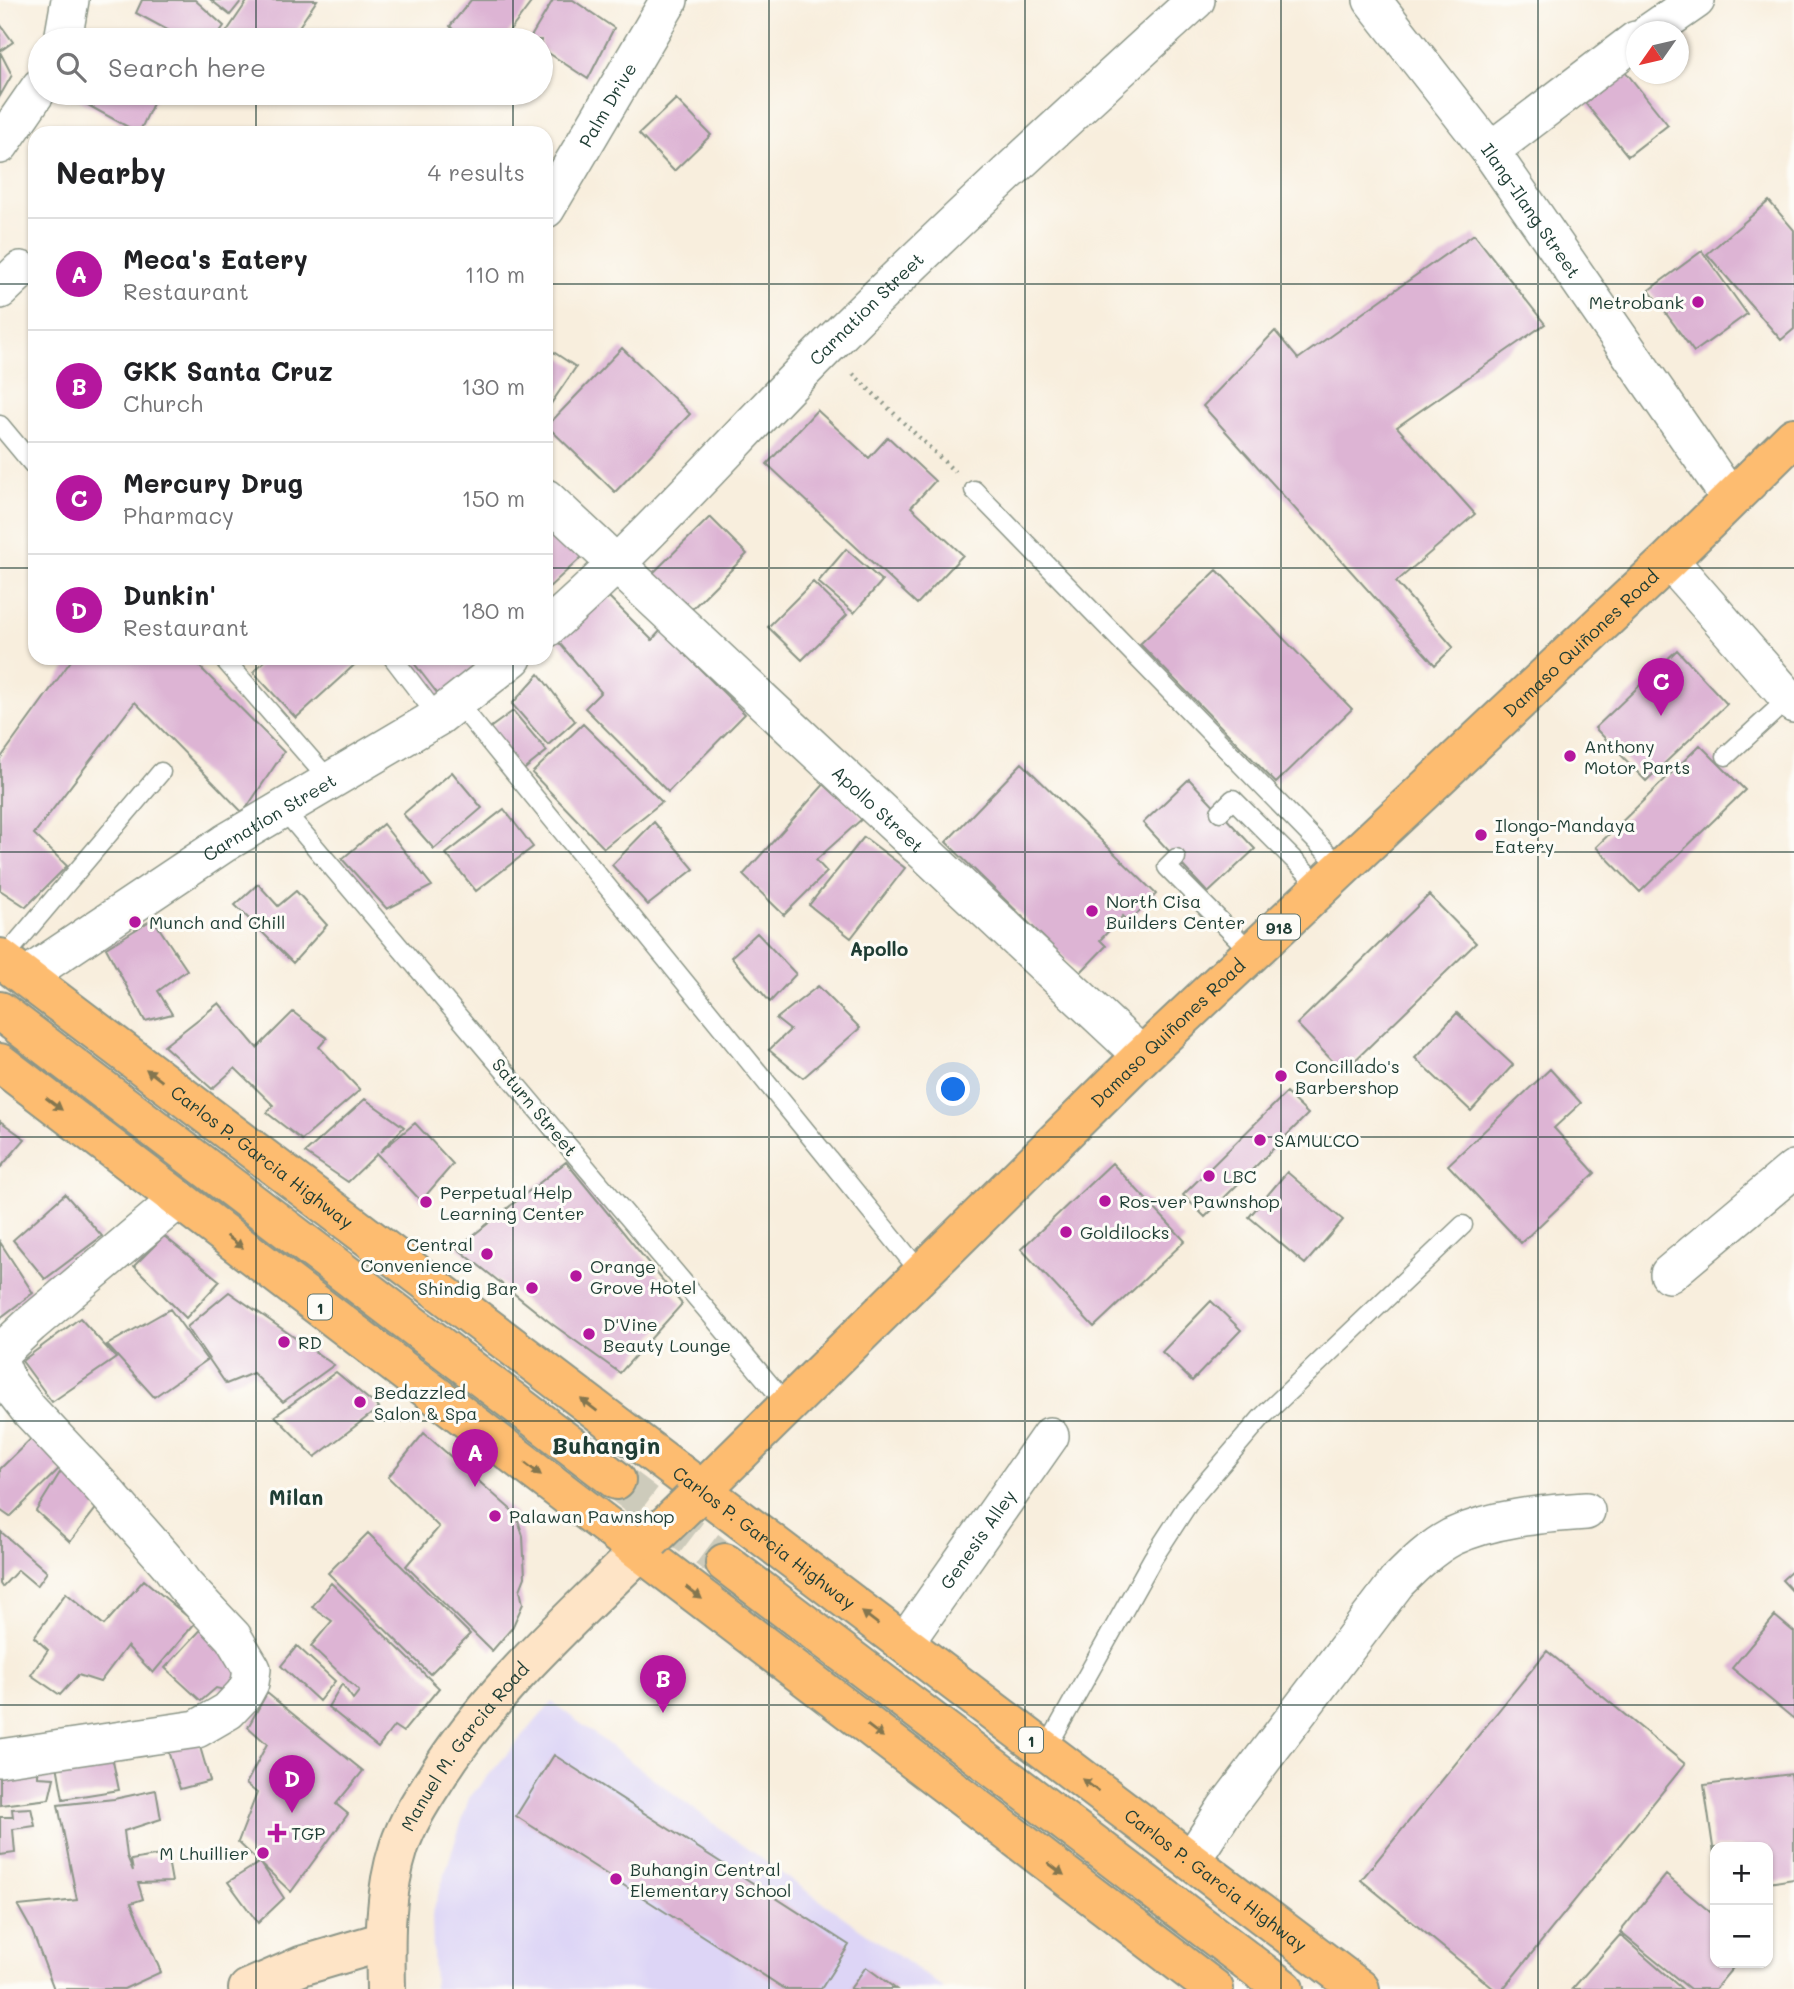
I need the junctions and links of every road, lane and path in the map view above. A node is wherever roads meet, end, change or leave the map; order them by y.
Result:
1 (70, 0) edge
2 (668, 0) edge
3 (1196, 0) edge
4 (1372, 0) edge
5 (1696, 0) edge
6 (1666, 21) edge
7 (65, 28) edge
8 (1626, 48) edge
9 (28, 104) edge
10 (0, 145) edge
11 (1490, 151) junction
12 (553, 196) edge
13 (826, 348) junction
14 (0, 425) edge
15 (1794, 437) edge
16 (28, 459) edge
17 (974, 490) joint
18 (1730, 498) junction
19 (553, 504) edge
20 (1669, 560) junction
21 (616, 562) junction
22 (553, 622) edge
23 (229, 665) edge
24 (400, 665) edge
25 (504, 665) edge
26 (1791, 701) edge
27 (448, 710) junction
28 (1726, 756) dead end
29 (161, 772) dead end
30 (329, 780) junction
31 (282, 808) junction
32 (1220, 812) dead end
33 (1176, 858) dead end
34 (1332, 878) junction
35 (1252, 953) junction
36 (9, 965) edge
37 (0, 1011) edge
38 (1142, 1056) junction
39 (0, 1063) edge
40 (1794, 1169) edge
41 (179, 1199) junction
42 (1463, 1226) dead end
43 (922, 1274) junction
44 (1669, 1274) dead end
45 (0, 1362) edge
46 (788, 1406) junction
47 (1050, 1436) dead end
48 (616, 1479) tunnel mouth
49 (696, 1496) junction
50 (1586, 1511) dead end
51 (646, 1546) junction
52 (725, 1563) tunnel mouth
53 (904, 1644) junction
54 (1045, 1751) junction
55 (0, 1758) edge
56 (1191, 1861) junction
57 (385, 1941) junction
58 (247, 1989) edge
59 (386, 1989) edge
60 (1214, 1989) edge
61 (1284, 1989) edge
62 (1360, 1989) edge

1 - 7 street
2 - 12 street, Palm Drive
3 - 13 street, Carnation Street
4 - 11 street, Ilang-Ilang Street
5 - 6 street
8 - 11 street
9 - 10 street
11 - 18 street, Ilang-Ilang Street
13 - 17 path
13 - 21 street, Carnation Street
14 - 16 lane
15 - 18 main road, Damaso Quiñones Road / 918
17 - 34 lane
18 - 20 main road, Damaso Quiñones Road / 918
19 - 21 street, Apollo Street
20 - 26 street
20 - 34 main road, Damaso Quiñones Road / 918
21 - 22 street, Carnation Street
21 - 38 street, Apollo Street
23 - 30 lane
24 - 27 lane
25 - 27 street, Carnation Street
26 - 28 lane
27 - 30 street, Carnation Street
27 - 43 lane
29 - 36 lane
30 - 31 street, Carnation Street
31 - 36 street, Carnation Street
31 - 46 lane, Saturn Street
32 - 34 lane
33 - 35 lane
34 - 35 main road, Damaso Quiñones Road / 918
35 - 38 main road, Damaso Quiñones Road / 918
49 -> 36 main road, Carlos P. Garcia Highway / 1
37 - 48 main road, 1
38 - 43 main road, Damaso Quiñones Road / 918
39 -> 41 main road, 1
40 - 44 street
41 - 45 street
41 -> 51 main road, 1
42 - 54 lane
43 - 46 main road, Damaso Quiñones Road / 918
45 - 55 street
46 - 49 main road, Damaso Quiñones Road / 918
47 - 53 street, Genesis Alley
49 - 51 main road, 918, bridge
53 -> 49 main road, Carlos P. Garcia Highway / 1
50 - 56 street
51 - 57 main road, Manuel M. Garcia Road
51 -> 60 main road, 1
52 - 61 main road
53 - 54 main road, Carlos P. Garcia Highway / 1
56 -> 54 main road, Carlos P. Garcia Highway / 1
56 - 62 main road, Carlos P. Garcia Highway / 1
57 - 58 main road
57 - 59 main road, Manuel M. Garcia Road

